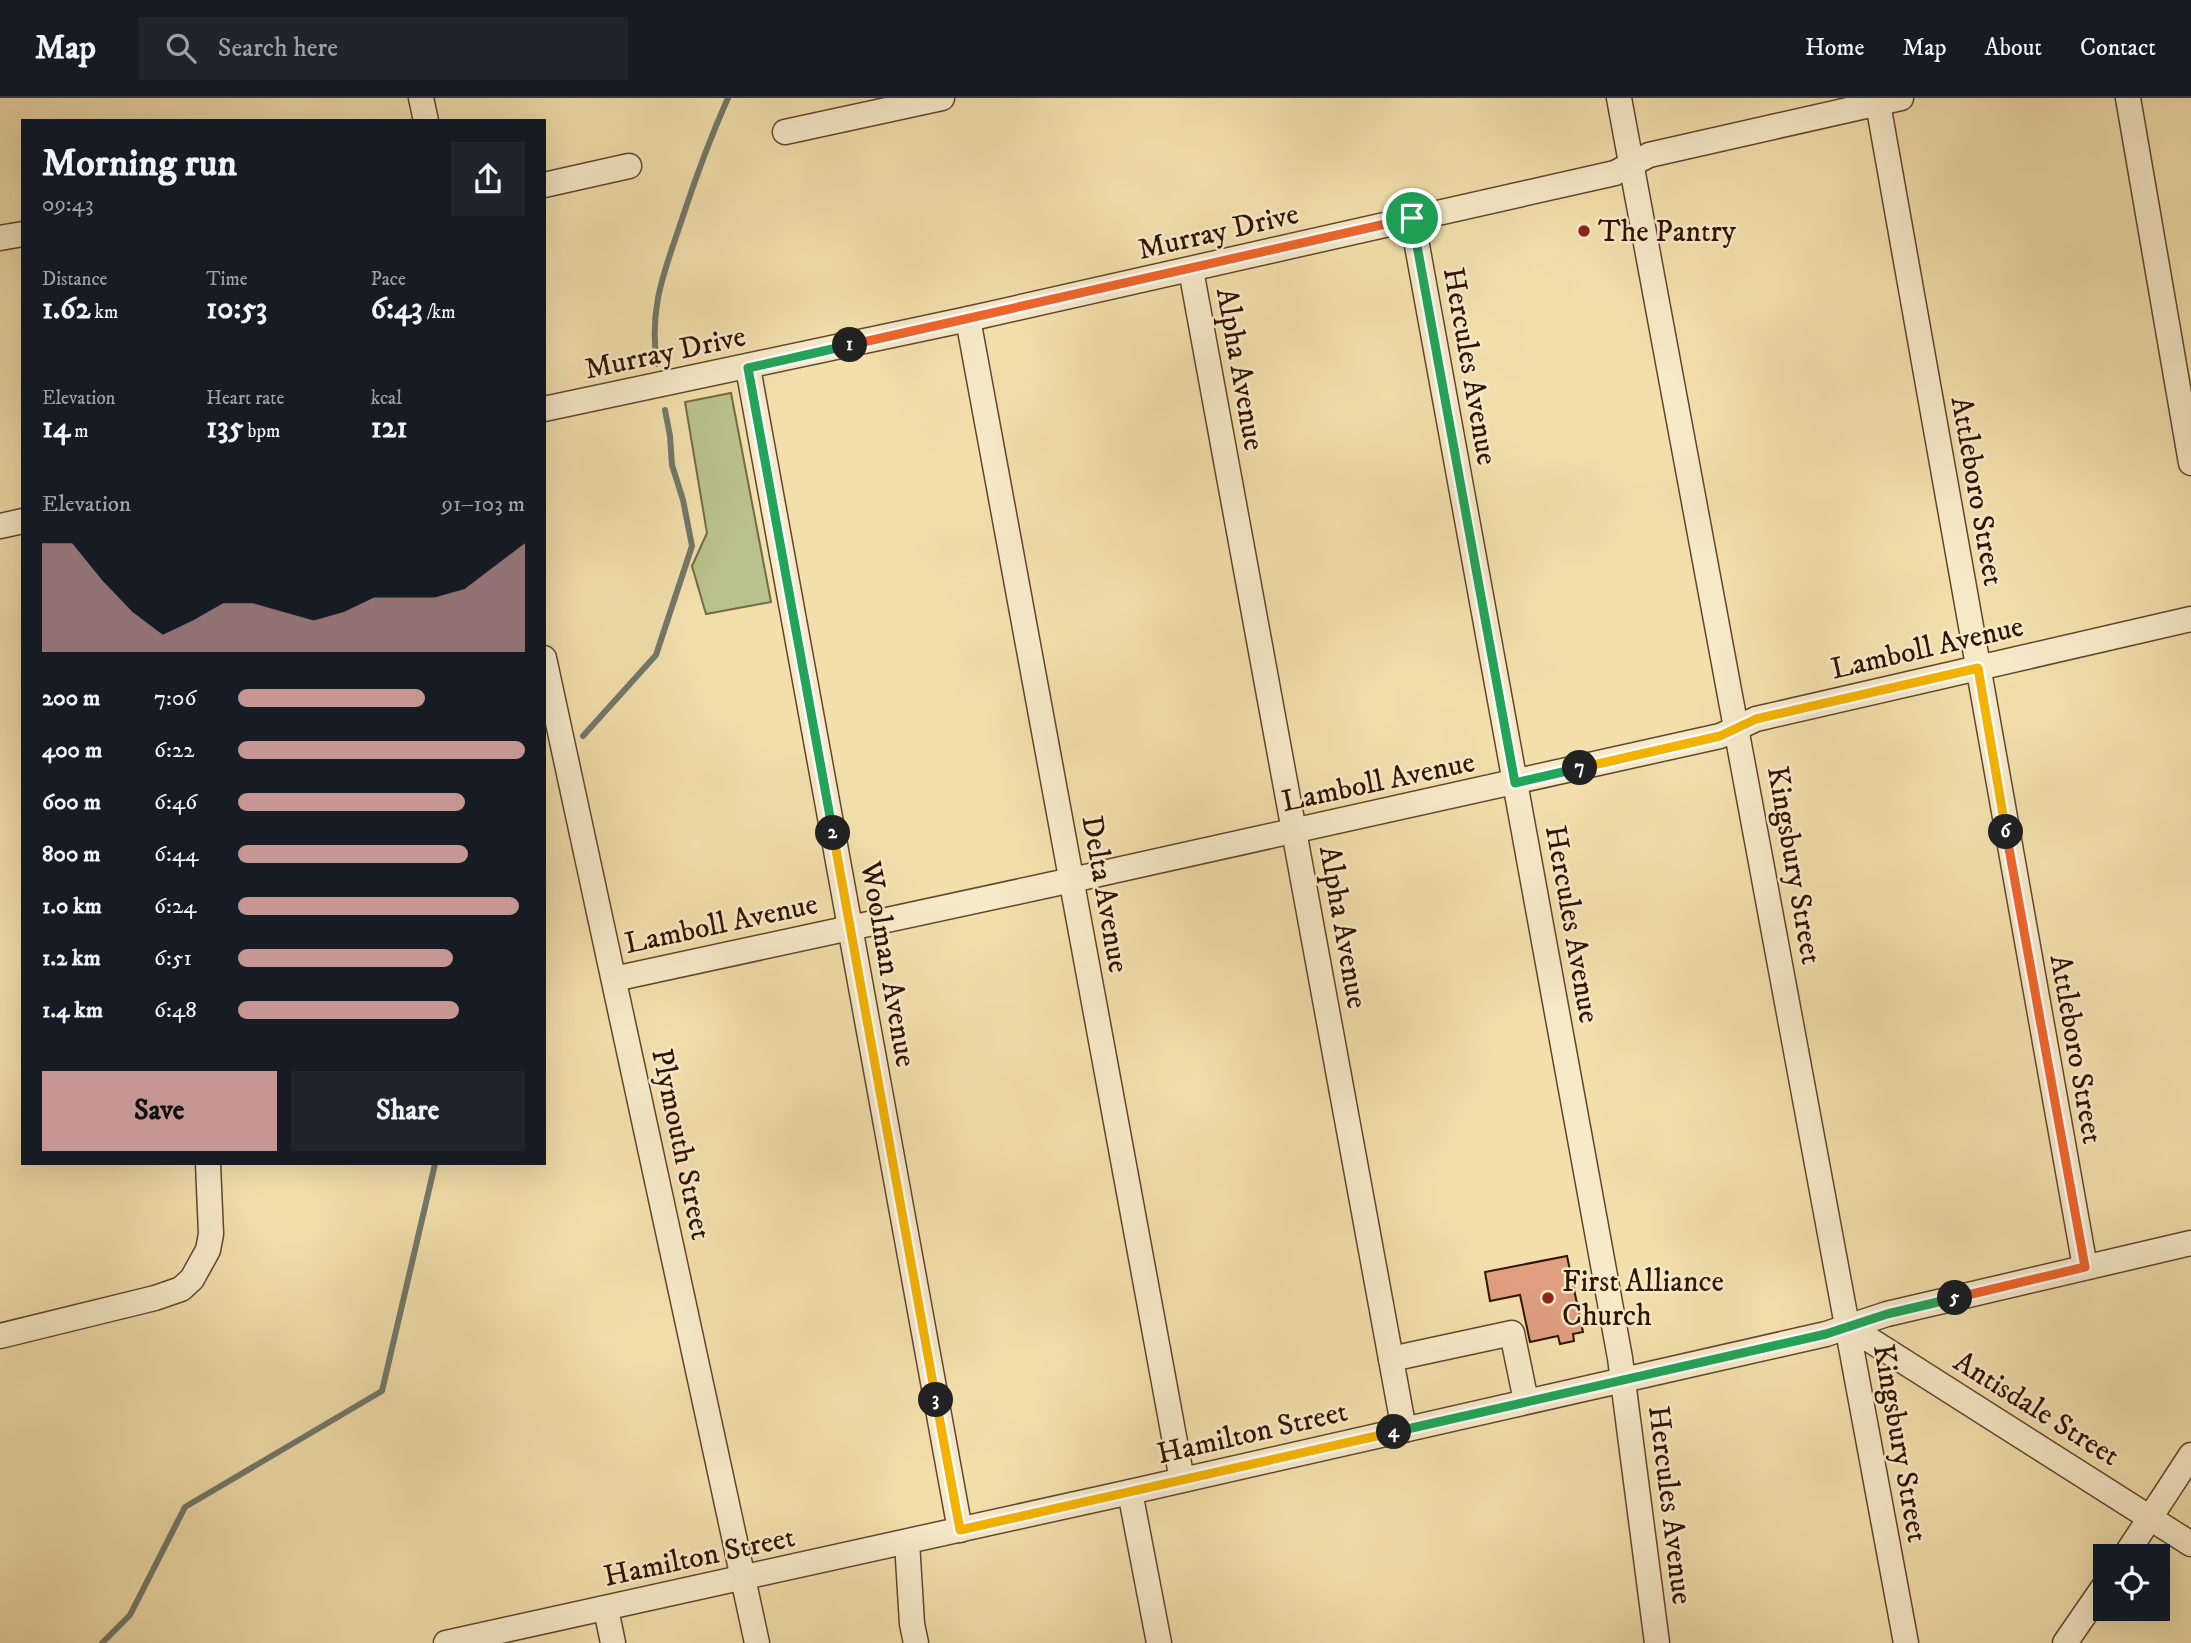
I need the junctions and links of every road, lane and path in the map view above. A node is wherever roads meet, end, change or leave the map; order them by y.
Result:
1 (421, 98) edge
2 (942, 98) edge
3 (1619, 98) edge
4 (2128, 98) edge
5 (1885, 100) edge
6 (426, 119) edge
7 (785, 132) dead end
8 (1631, 162) junction
9 (629, 166) dead end
10 (546, 185) edge
11 (1412, 218) junction
12 (21, 234) edge
13 (0, 238) edge
14 (1191, 270) junction
15 (968, 319) junction
16 (748, 368) junction
17 (546, 409) edge
18 (2191, 463) edge
19 (21, 521) edge
20 (0, 526) edge
21 (2191, 619) edge
22 (546, 668) edge
23 (1978, 668) junction
24 (1737, 727) junction
25 (1515, 783) junction
26 (1294, 831) junction
27 (1072, 880) junction
28 (850, 928) junction
29 (614, 979) junction
30 (208, 1165) edge
31 (2191, 1243) edge
32 (2085, 1267) junction
33 (1848, 1326) junction
34 (0, 1336) edge
35 (1391, 1359) junction
36 (1623, 1380) junction
37 (1526, 1401) junction
38 (1404, 1430) junction
39 (2191, 1455) edge
40 (1182, 1480) junction
41 (1130, 1492) junction
42 (2151, 1518) junction
43 (960, 1530) junction
44 (907, 1542) junction
45 (2133, 1544) edge
46 (2191, 1544) edge
47 (744, 1579) junction
48 (2093, 1602) edge
49 (606, 1609) junction
50 (446, 1643) edge
51 (613, 1643) edge
52 (757, 1643) edge
53 (916, 1643) edge
54 (1159, 1643) edge
55 (1657, 1643) edge
56 (1906, 1643) edge
57 (2065, 1643) edge

1 - 6 street
2 - 7 street
3 - 8 street, Kingsbury Street
4 - 18 street
5 - 8 street, Murray Drive
5 - 23 street, Attleboro Street
8 - 11 street, Murray Drive
8 - 24 street, Kingsbury Street
9 - 10 street
11 - 14 street, Murray Drive
11 - 25 street, Hercules Avenue
12 - 13 street
14 - 15 street, Murray Drive
14 - 26 street, Alpha Avenue
15 - 16 street, Murray Drive
15 - 27 street, Delta Avenue
16 - 17 street, Murray Drive
16 - 28 street, Woolman Avenue
19 - 20 street
21 - 23 street, Lamboll Avenue
22 - 29 street, Plymouth Street
23 - 24 street, Lamboll Avenue
23 - 32 street, Attleboro Street
24 - 25 street, Lamboll Avenue
24 - 33 street, Kingsbury Street
25 - 26 street, Lamboll Avenue
25 - 36 street, Hercules Avenue
26 - 27 street, Lamboll Avenue
26 - 35 street, Alpha Avenue
27 - 28 street, Lamboll Avenue
27 - 40 street, Delta Avenue
28 - 29 street, Lamboll Avenue
28 - 43 street, Woolman Avenue
29 - 47 street, Plymouth Street
30 - 34 street
31 - 32 street, Hamilton Street
32 - 33 street, Hamilton Street
33 - 36 street, Hamilton Street
33 - 42 street, Antisdale Street
33 - 56 street, Kingsbury Street
35 - 37 street
35 - 38 street, Alpha Avenue
36 - 37 street, Hamilton Street
36 - 55 street, Hercules Avenue
37 - 38 street, Hamilton Street
38 - 40 street, Hamilton Street
39 - 42 street
40 - 41 street, Hamilton Street
41 - 43 street, Hamilton Street
41 - 54 street
42 - 45 street
42 - 46 street, Antisdale Street
43 - 44 street, Hamilton Street
44 - 47 street, Hamilton Street
44 - 53 street
47 - 49 street, Hamilton Street
47 - 52 street, Plymouth Street
48 - 57 street
49 - 50 street, Hamilton Street
49 - 51 street

